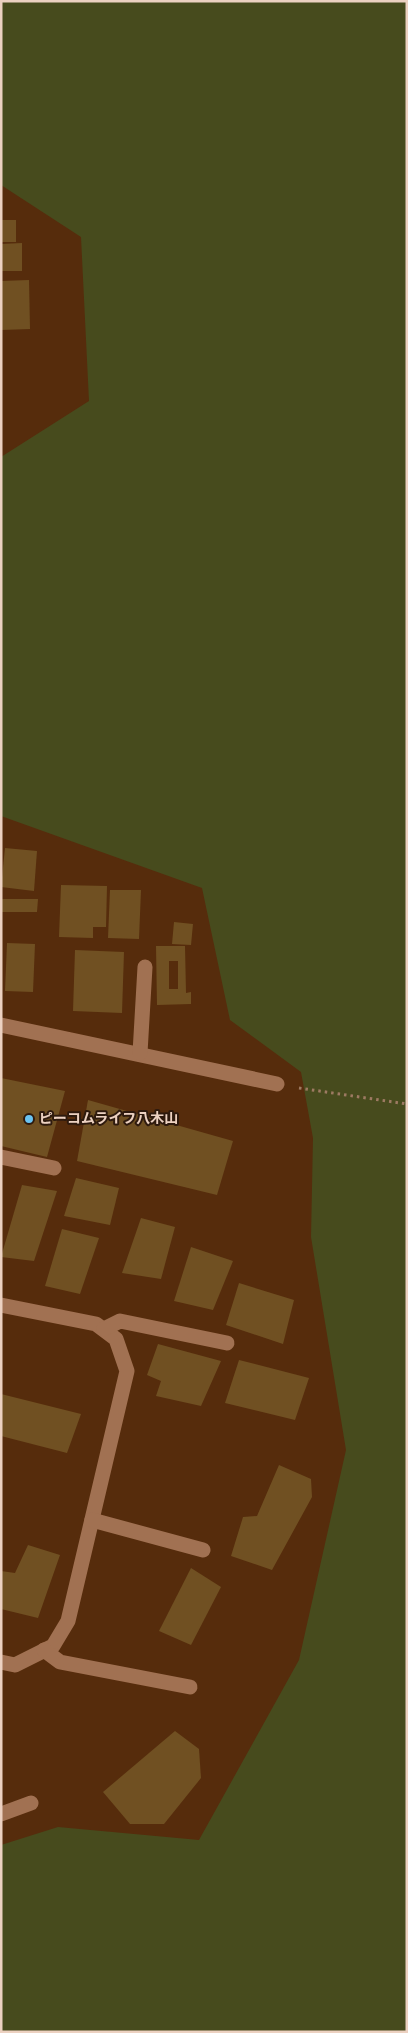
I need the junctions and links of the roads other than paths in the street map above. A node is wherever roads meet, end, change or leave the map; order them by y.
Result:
1 (145, 967) dead end
2 (1, 1025) edge
3 (140, 1054) junction
4 (277, 1084) road end
5 (1, 1157) edge
6 (54, 1168) dead end
7 (1, 1305) edge
8 (104, 1329) junction
9 (227, 1343) dead end
10 (92, 1520) junction
11 (203, 1550) dead end
12 (44, 1650) junction
13 (1, 1662) edge
14 (190, 1687) dead end
15 (31, 1803) dead end
16 (1, 1814) edge

1 - 3 street
2 - 3 street
3 - 4 street
5 - 6 street
7 - 8 street
8 - 9 street
8 - 10 street
10 - 11 street
10 - 12 street
12 - 13 street
12 - 14 street
15 - 16 street

